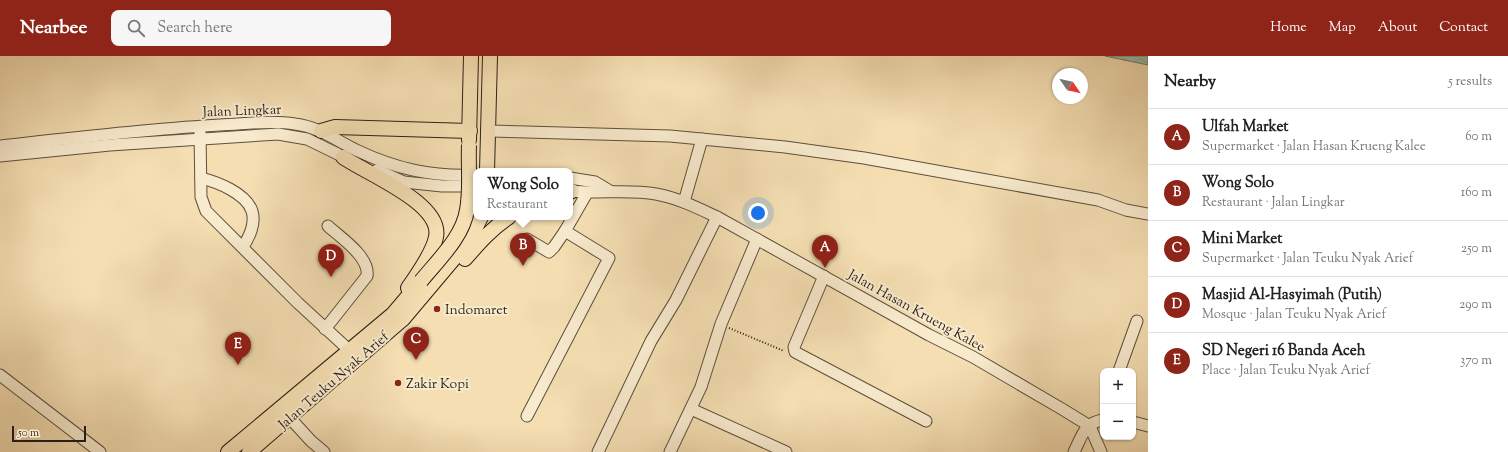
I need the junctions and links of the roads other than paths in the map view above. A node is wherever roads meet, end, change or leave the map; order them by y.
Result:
1 (490, 56) edge
2 (471, 62) edge
3 (200, 126) junction
4 (314, 129) junction
5 (488, 131) junction
6 (469, 138) junction
7 (307, 139) junction
8 (702, 139) junction
9 (200, 141) junction
10 (0, 146) edge
11 (0, 156) edge
12 (343, 157) junction
13 (487, 168) edge
14 (201, 174) junction
15 (473, 175) edge
16 (473, 186) edge
17 (573, 187) edge
18 (573, 189) edge
19 (610, 191) junction
20 (587, 193) junction
21 (686, 198) junction
22 (1148, 214) edge
23 (573, 217) edge
24 (717, 217) junction
25 (480, 220) edge
26 (505, 220) edge
27 (571, 220) edge
28 (328, 226) dead end
29 (565, 231) junction
30 (527, 239) dead end
31 (756, 239) junction
32 (243, 247) junction
33 (824, 276) junction
34 (426, 284) junction
35 (398, 316) junction
36 (1137, 322) dead end
37 (325, 329) junction
38 (349, 350) junction
39 (1120, 368) edge
40 (0, 375) edge
41 (691, 409) junction
42 (526, 416) dead end
43 (289, 417) junction
44 (1100, 419) edge
45 (926, 421) dead end
46 (1136, 423) edge
47 (1088, 425) junction
48 (1148, 426) edge
49 (100, 452) edge
50 (228, 452) edge
51 (248, 452) edge
52 (324, 452) edge
53 (598, 452) edge
54 (670, 452) edge
55 (786, 452) edge
56 (1074, 452) edge
57 (1101, 452) edge

1 - 5 main road
2 - 6 main road
3 - 4 street, Jalan Lingkar
3 - 9 street
3 - 10 street, Jalan Lingkar
4 - 6 main road
4 - 7 street
4 - 15 street, Jalan Lingkar
5 - 8 street
5 - 13 main road
6 - 34 main road, bridge
7 - 9 street
7 - 12 street
8 - 21 street
8 - 22 street
9 - 11 street
9 - 14 street
12 - 16 street
12 - 35 main road
14 - 32 street
14 - 32 street
17 - 19 street
18 - 20 street
19 - 20 street
19 - 21 street, Jalan Hasan Krueng Kalee
20 - 23 street
21 - 24 street, Jalan Hasan Krueng Kalee
24 - 31 street, Jalan Hasan Krueng Kalee
24 - 53 street
25 - 34 main road
26 - 35 main road
27 - 29 street
28 - 37 street
29 - 30 street
29 - 42 street
31 - 33 street, Jalan Hasan Krueng Kalee
31 - 41 street
32 - 37 street
33 - 45 street
33 - 47 street, Jalan Hasan Krueng Kalee
34 - 35 main road
35 - 38 main road, Jalan Teuku Nyak Arief
35 - 43 main road, Jalan Teuku Nyak Arief
36 - 39 street
37 - 38 street
38 - 50 main road, Jalan Teuku Nyak Arief
40 - 49 street
41 - 54 street
41 - 55 street
43 - 51 main road, Jalan Teuku Nyak Arief
43 - 52 street
44 - 47 street
46 - 48 street
47 - 56 street
47 - 57 street

